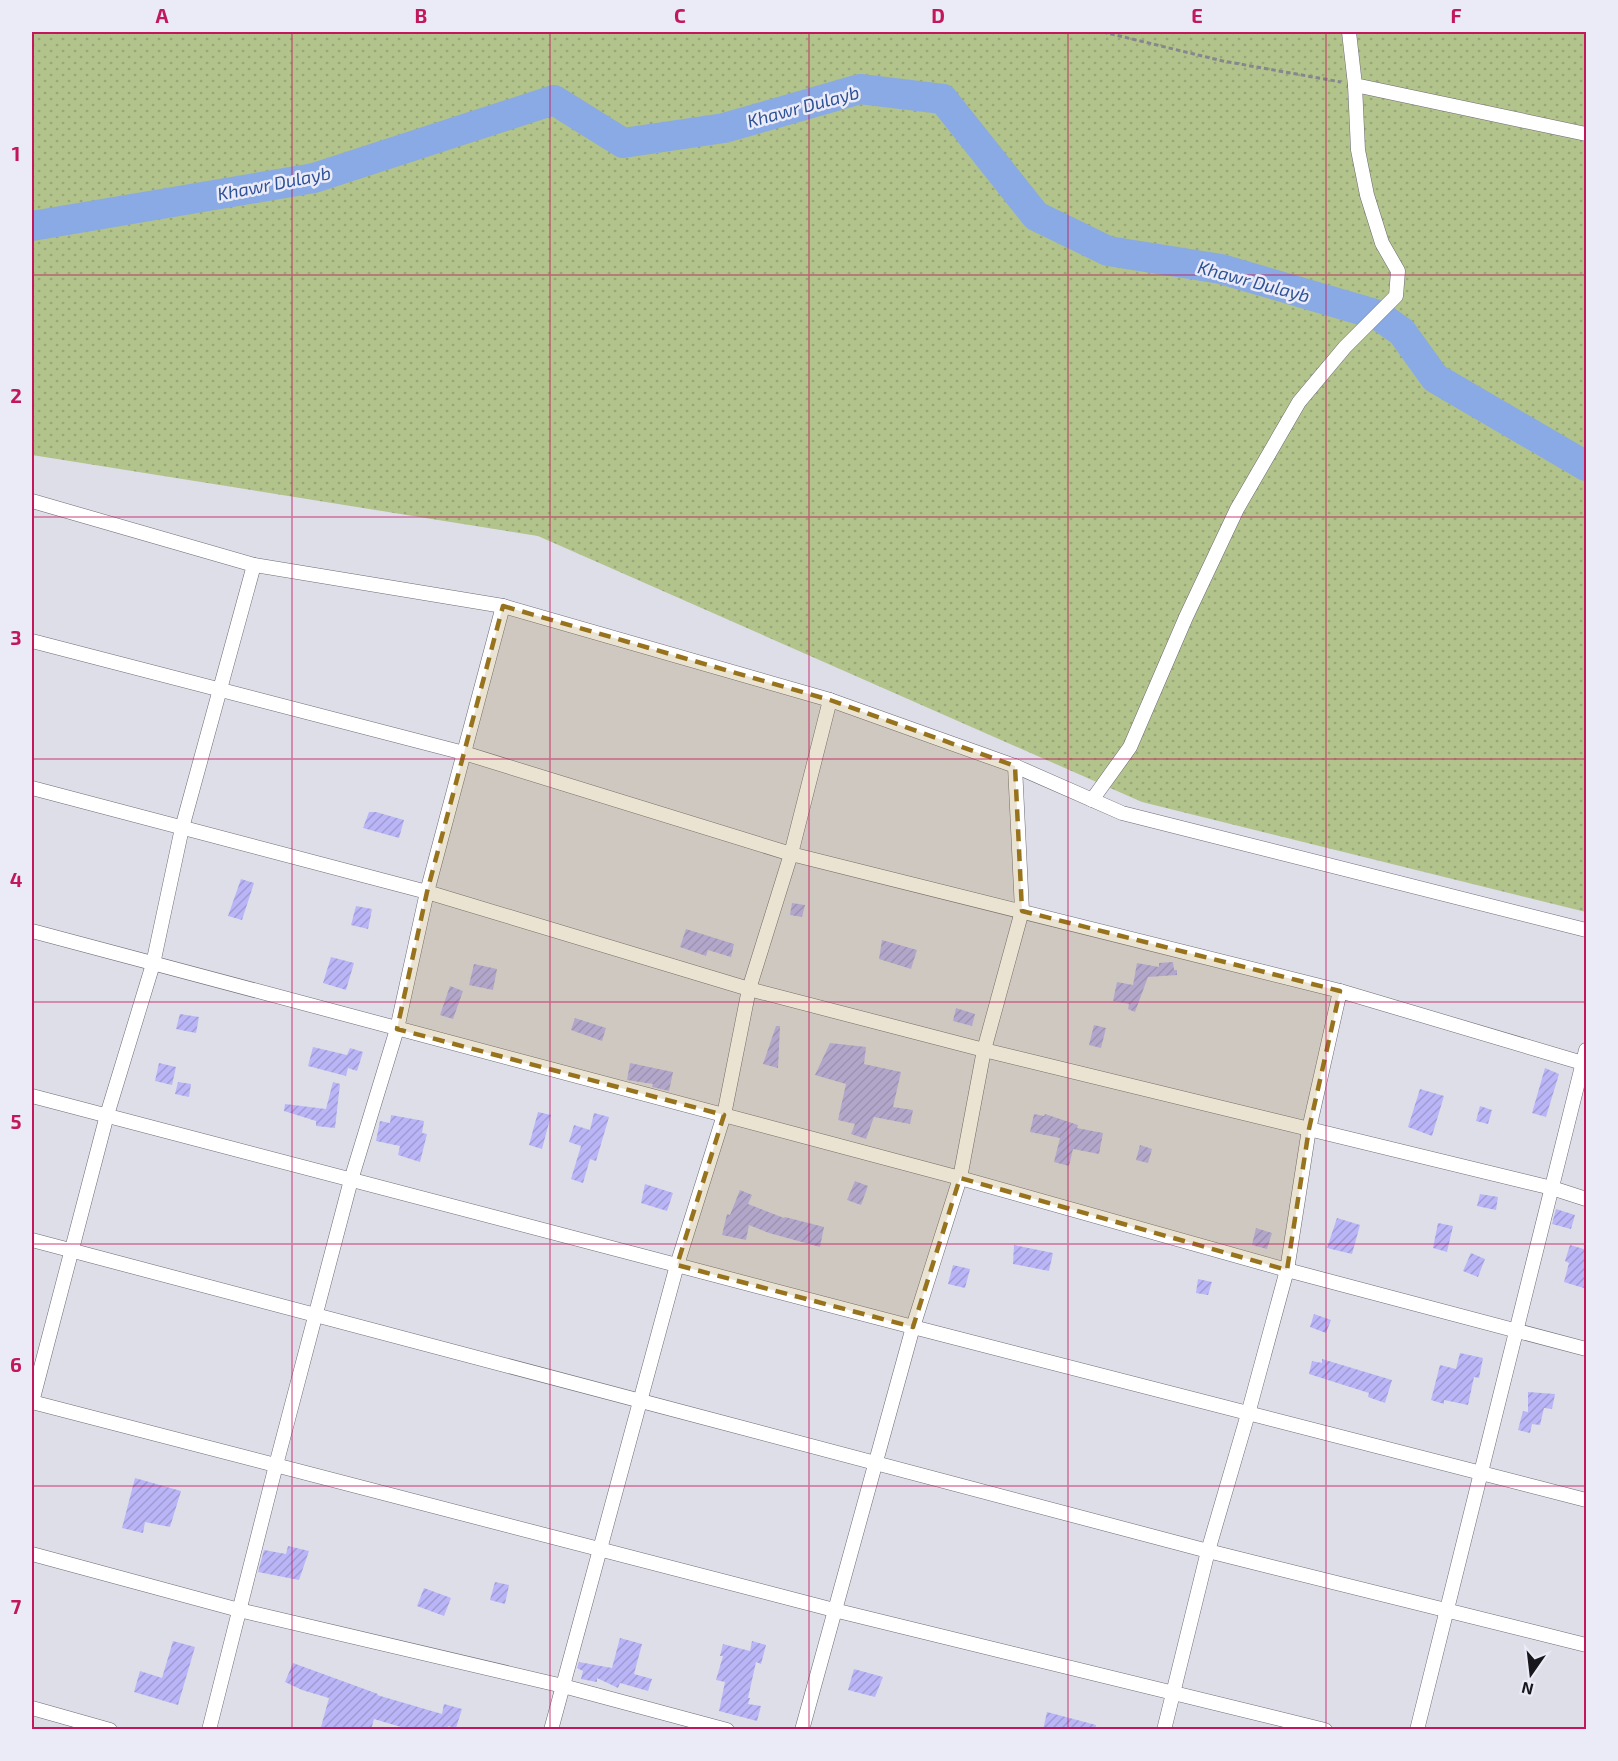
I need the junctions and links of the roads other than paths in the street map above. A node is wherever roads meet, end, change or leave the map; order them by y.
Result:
1 (1349, 32) edge
2 (1355, 85) junction
3 (1587, 134) edge
4 (32, 501) edge
5 (254, 565) junction
6 (502, 606) junction
7 (32, 641) edge
8 (219, 690) junction
9 (831, 700) junction
10 (464, 753) junction
11 (1015, 766) junction
12 (32, 788) edge
13 (1092, 800) junction
14 (182, 828) junction
15 (791, 854) junction
16 (427, 892) junction
17 (1022, 911) junction
18 (1587, 930) edge
19 (32, 931) edge
20 (153, 964) junction
21 (750, 989) junction
22 (1340, 991) junction
23 (397, 1029) junction
24 (984, 1050) junction
25 (1585, 1059) edge
26 (32, 1096) edge
27 (107, 1115) junction
28 (724, 1115) junction
29 (1310, 1129) junction
30 (960, 1178) junction
31 (351, 1180) junction
32 (1552, 1188) junction
33 (1587, 1198) edge
34 (32, 1240) edge
35 (71, 1251) junction
36 (677, 1265) junction
37 (1287, 1270) junction
38 (315, 1315) junction
39 (913, 1327) junction
40 (1517, 1332) junction
41 (1587, 1349) edge
42 (640, 1401) junction
43 (32, 1402) edge
44 (1248, 1414) junction
45 (875, 1463) junction
46 (276, 1465) junction
47 (1480, 1473) junction
48 (1587, 1500) edge
49 (600, 1549) junction
50 (1208, 1551) junction
51 (32, 1554) edge
52 (239, 1610) junction
53 (834, 1610) junction
54 (1446, 1610) junction
55 (1587, 1645) edge
56 (563, 1686) junction
57 (1174, 1693) junction
58 (32, 1708) edge
59 (110, 1730) edge
60 (209, 1730) edge
61 (551, 1730) edge
62 (727, 1730) edge
63 (802, 1730) edge
64 (1164, 1730) edge
65 (1325, 1730) edge
66 (1417, 1730) edge

1 - 2 street
2 - 3 street
2 - 13 street
4 - 5 street
5 - 6 street
5 - 8 street
6 - 9 street
6 - 10 street
7 - 8 street
8 - 10 street
8 - 14 street
9 - 11 street
9 - 15 street
10 - 15 street
10 - 16 street
11 - 13 street
11 - 17 street
12 - 14 street
13 - 18 street
14 - 16 street
14 - 20 street
15 - 17 street
15 - 21 street
16 - 21 street
16 - 23 street
17 - 22 street
17 - 24 street
19 - 20 street
20 - 23 street
20 - 27 street
21 - 24 street
21 - 28 street
22 - 25 street
22 - 29 street
23 - 28 street
23 - 31 street
24 - 29 street
24 - 30 street
25 - 32 street
26 - 27 street
27 - 31 street
27 - 35 street
28 - 30 street
28 - 36 street
29 - 32 street
29 - 37 street
30 - 37 street
30 - 39 street
31 - 36 street
31 - 38 street
32 - 33 street
32 - 40 street
34 - 35 street
35 - 38 street
35 - 43 street
36 - 39 street
36 - 42 street
37 - 40 street
37 - 44 street
38 - 42 street
38 - 46 street
39 - 44 street
39 - 45 street
40 - 41 street
40 - 47 street
42 - 45 street
42 - 49 street
43 - 46 street
44 - 47 street
44 - 50 street
45 - 50 street
45 - 53 street
46 - 49 street
46 - 52 street
47 - 48 street
47 - 54 street
49 - 53 street
49 - 56 street
50 - 54 street
50 - 57 street
51 - 52 street
52 - 56 street
52 - 60 street
53 - 57 street
53 - 63 street
54 - 55 street
54 - 66 street
56 - 61 street
56 - 62 street
57 - 64 street
57 - 65 street
58 - 59 street

